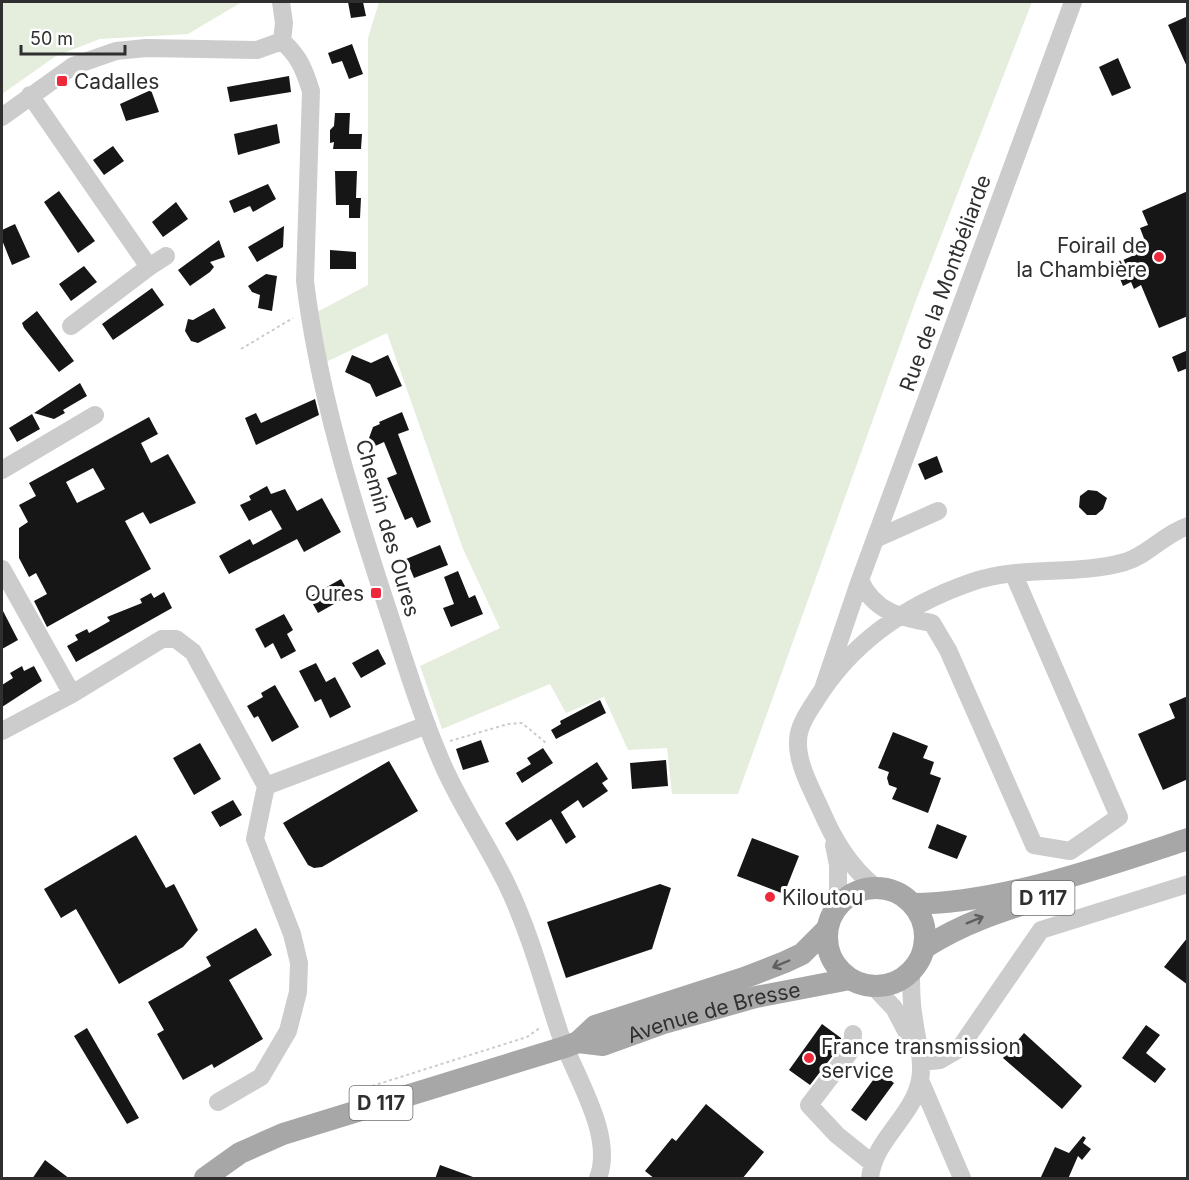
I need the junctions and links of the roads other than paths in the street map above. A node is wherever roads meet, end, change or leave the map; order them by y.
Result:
1 (280, 2) edge
2 (1073, 2) edge
3 (282, 40) junction
4 (30, 95) junction
5 (2, 117) edge
6 (166, 256) dead end
7 (148, 267) junction
8 (71, 326) dead end
9 (95, 415) dead end
10 (2, 470) edge
11 (938, 511) dead end
12 (1188, 526) edge
13 (875, 539) junction
14 (2, 569) edge
15 (1014, 575) junction
16 (860, 580) junction
17 (898, 616) junction
18 (824, 686) junction
19 (72, 694) junction
20 (427, 725) junction
21 (2, 730) edge
22 (266, 786) junction
23 (828, 826) junction
24 (1188, 839) edge
25 (1163, 847) junction
26 (1188, 884) edge
27 (875, 887) junction
28 (838, 904) junction
29 (913, 904) junction
30 (826, 929) junction
31 (924, 948) junction
32 (911, 973) junction
33 (850, 980) junction
34 (874, 987) junction
35 (853, 1034) dead end
36 (571, 1044) junction
37 (920, 1071) junction
38 (218, 1102) dead end
39 (871, 1171) edge
40 (205, 1179) edge
41 (598, 1179) edge
42 (962, 1179) edge

1 - 3 street
2 - 13 street, Rue de la Montbéliarde
3 - 4 street
3 - 20 street, Chemin des Oures
4 - 5 street
4 - 7 street
6 - 7 street
7 - 8 street
9 - 10 street
11 - 13 street
12 - 15 street
13 - 16 street, Rue de la Montbéliarde
14 - 19 street
15 - 17 street
15 - 17 street
16 - 17 street
16 - 18 street, Rue de la Montbéliarde
17 - 18 street
18 - 23 street
19 - 21 street
19 - 22 street
20 - 22 street
20 - 36 street, Chemin des Oures
22 - 38 street
23 - 27 street
23 - 28 street
24 - 25 main road, D 117
25 - 29 main road, D 117
31 -> 25 main road, D 117
26 - 37 street
27 - 28 main road
27 - 29 main road
28 - 30 main road
29 - 31 main road
30 - 33 main road
30 -> 36 main road, Avenue de Bresse / D 117
31 - 32 main road
32 - 34 main road
32 - 37 street
33 - 34 main road
33 - 36 main road, Avenue de Bresse / D 117
34 - 37 street
35 - 39 street
36 - 40 main road, Avenue de Bresse / D 117
36 - 41 street, Chemin des Oures
37 - 39 street
37 - 42 street

